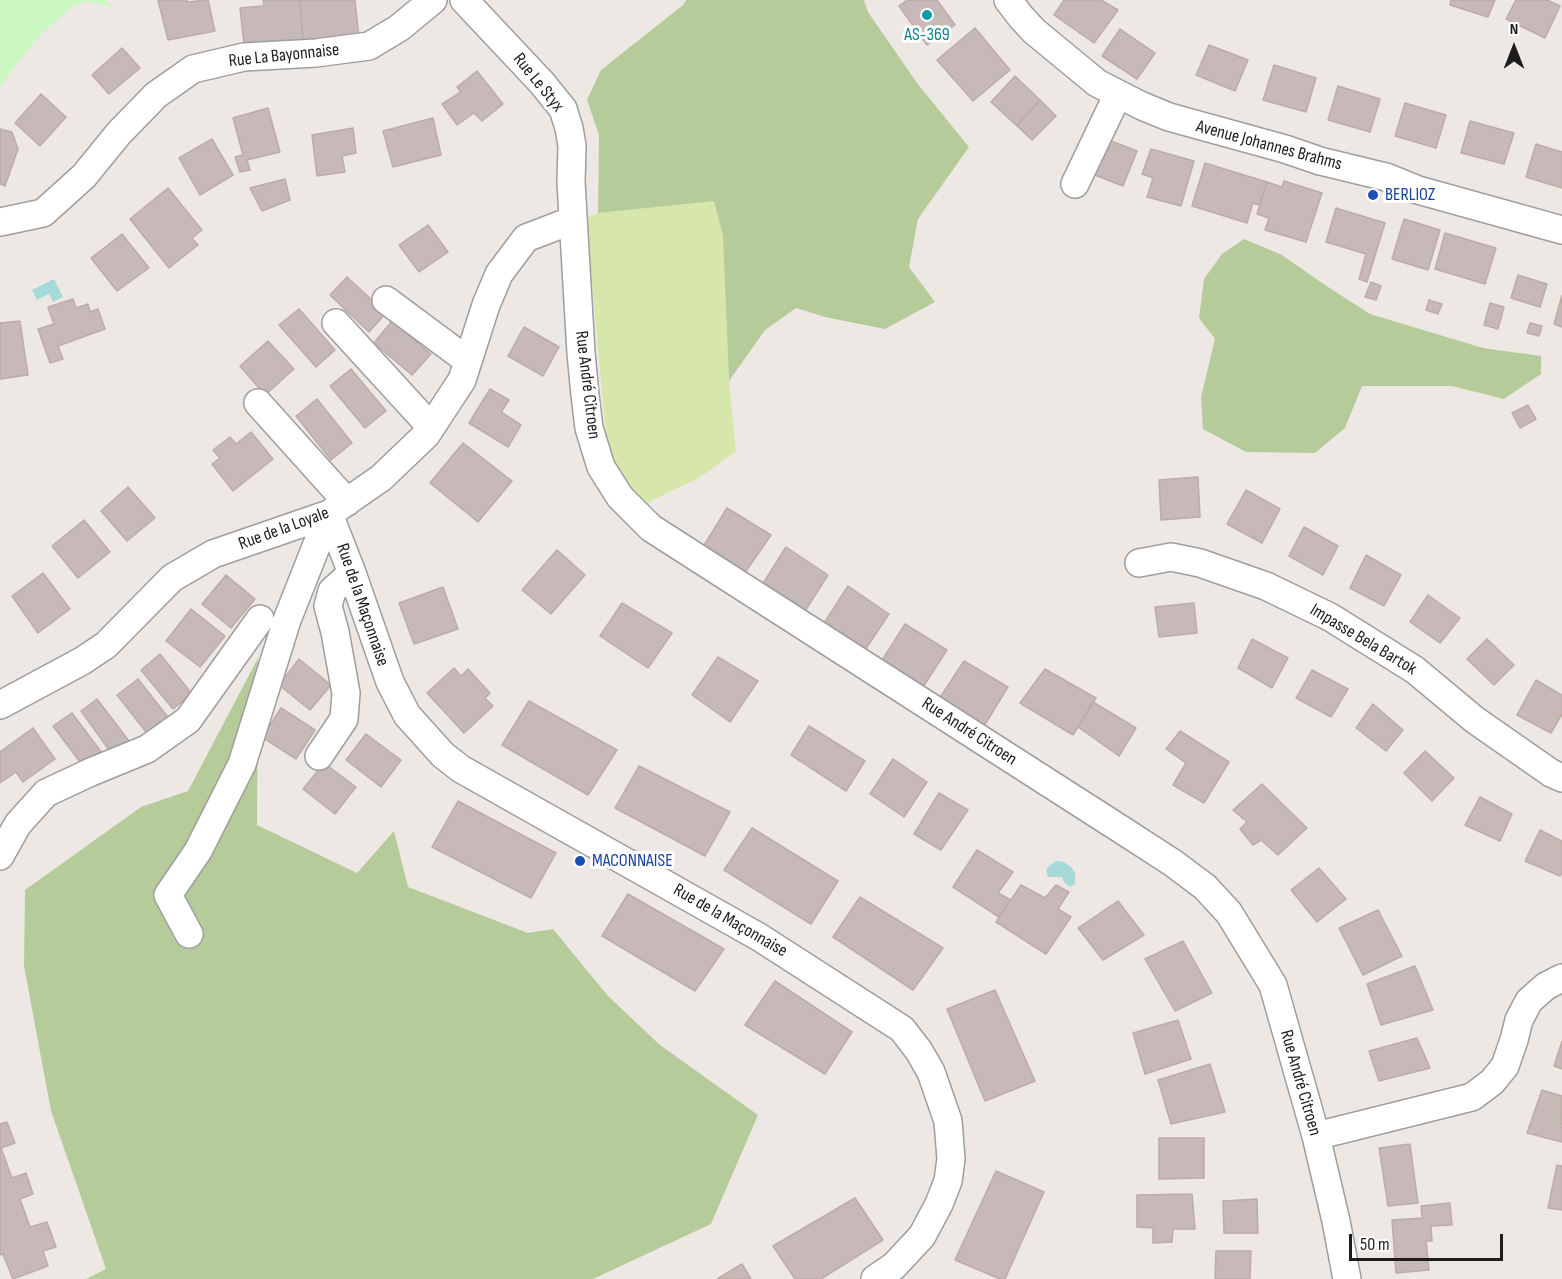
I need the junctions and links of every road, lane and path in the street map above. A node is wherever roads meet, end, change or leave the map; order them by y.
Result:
1 (433, 0) edge
2 (464, 0) edge
3 (1008, 0) edge
4 (1118, 94) junction
5 (1075, 184) dead end
6 (573, 220) junction
7 (0, 222) edge
8 (1562, 230) edge
9 (386, 300) dead end
10 (336, 322) dead end
11 (468, 361) junction
12 (258, 404) dead end
13 (431, 427) junction
14 (338, 508) junction
15 (1139, 563) dead end
16 (352, 573) junction
17 (260, 619) dead end
18 (0, 705) edge
19 (319, 756) dead end
20 (1562, 778) edge
21 (0, 856) edge
22 (189, 934) dead end
23 (1562, 978) edge
24 (1316, 1136) junction
25 (875, 1279) edge
26 (1347, 1279) edge

1 - 7 street, Rue La Bayonnaise
2 - 6 street, Rue Le Styx
3 - 4 street, Avenue Johannes Brahms
4 - 5 street
4 - 8 street, Avenue Johannes Brahms
6 - 11 street, Rue de la Loyale
6 - 24 street, Rue André Citroen
9 - 11 street
10 - 13 street
11 - 13 street, Rue de la Loyale
12 - 14 street
13 - 14 street, Rue de la Loyale
14 - 16 street, Rue de la Maçonnaise
14 - 18 street, Rue de la Loyale
14 - 22 street
15 - 20 street, Impasse Bela Bartok
16 - 19 street
16 - 25 street, Rue de la Maçonnaise
17 - 21 street
23 - 24 street
24 - 26 street, Rue André Citroen

